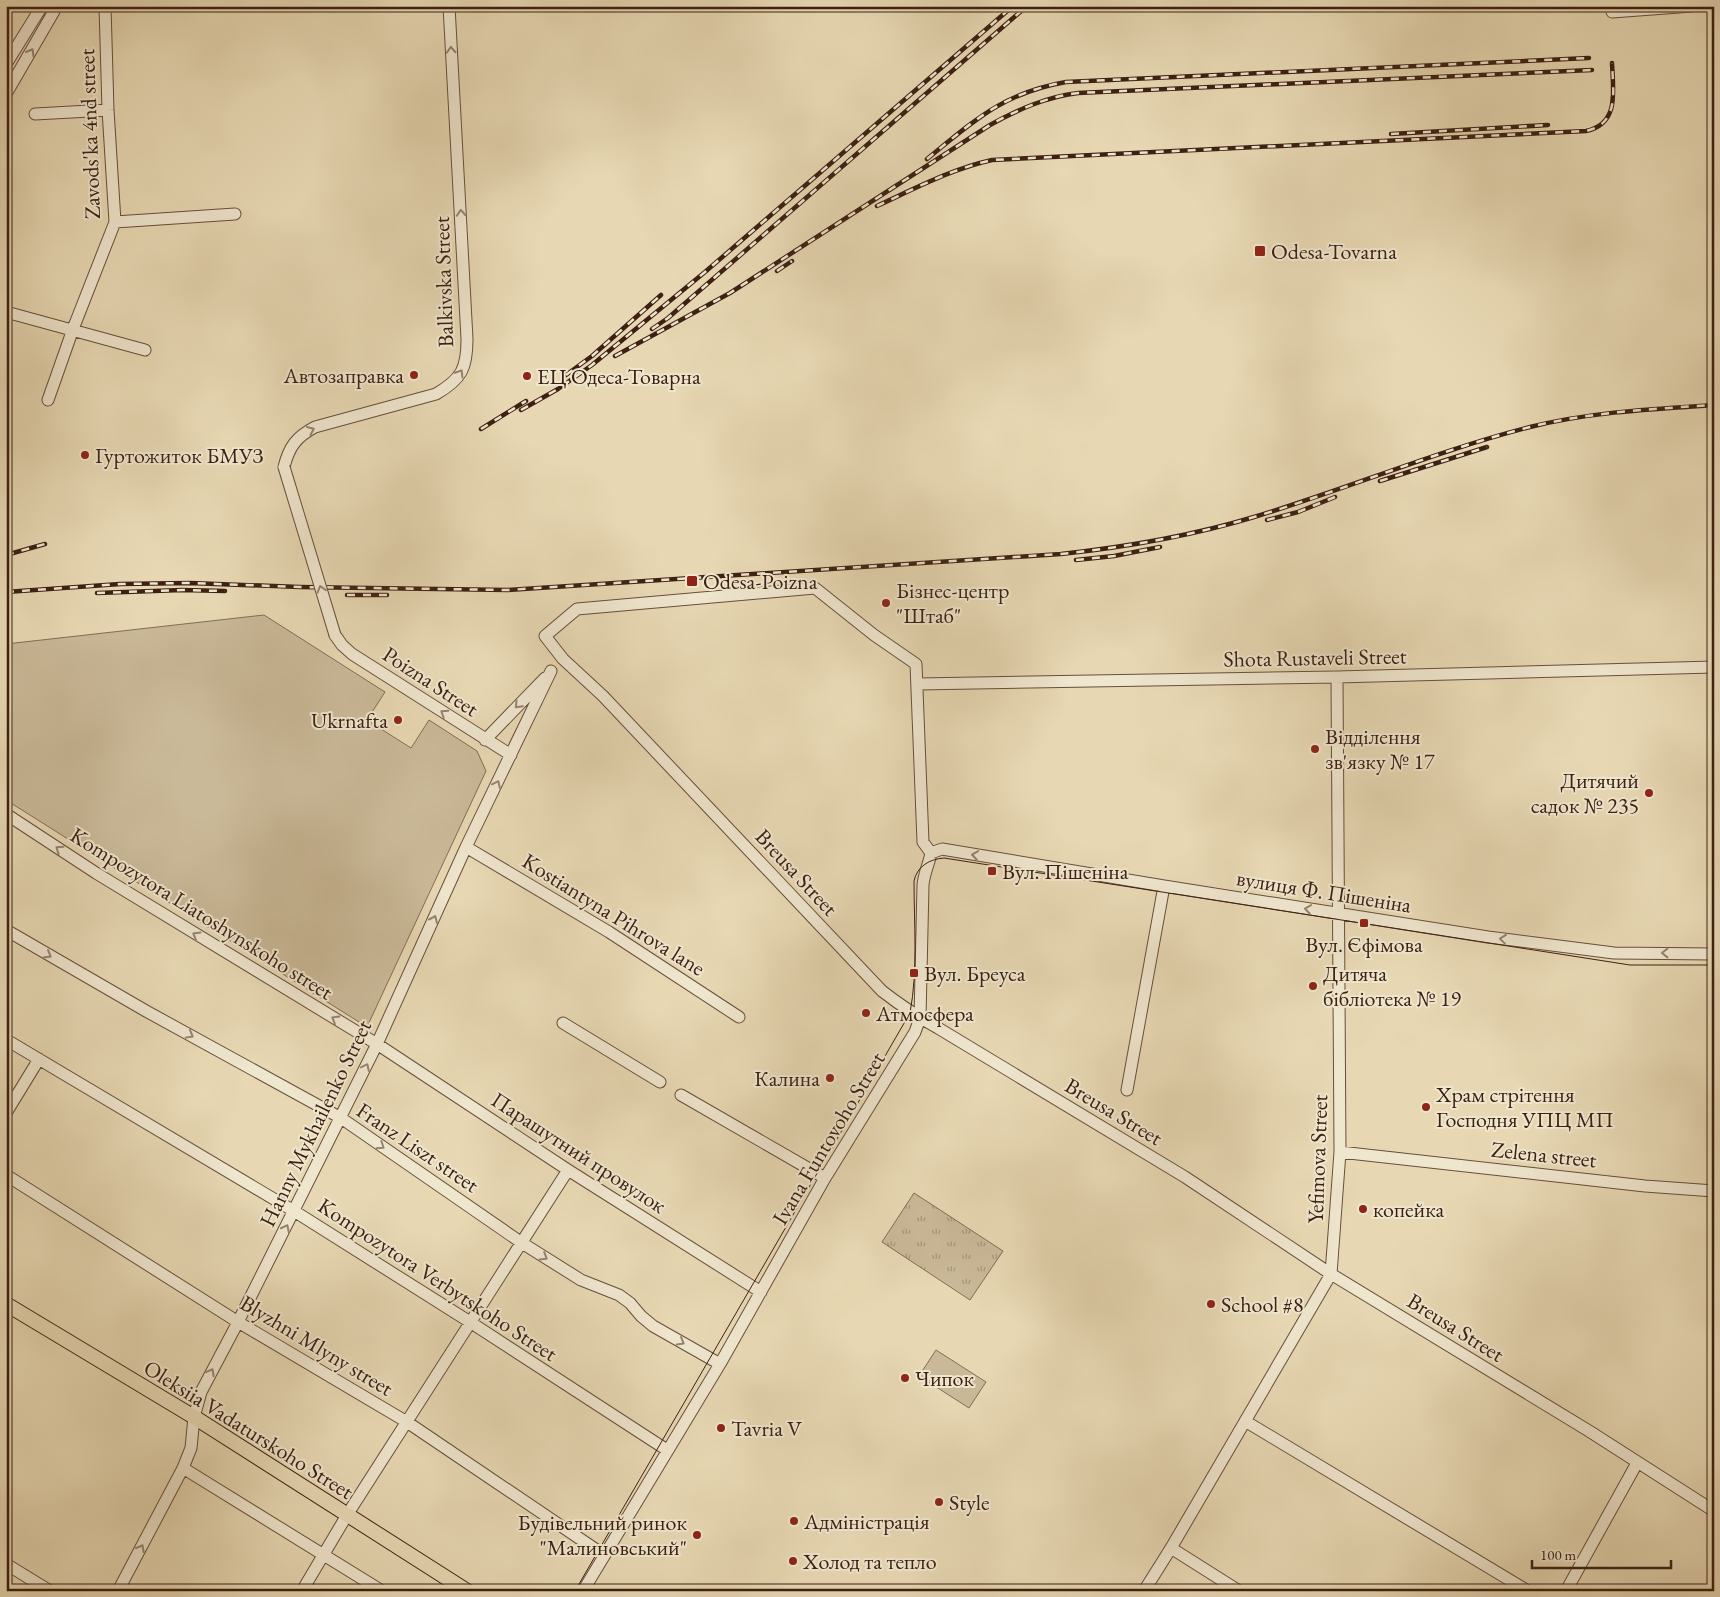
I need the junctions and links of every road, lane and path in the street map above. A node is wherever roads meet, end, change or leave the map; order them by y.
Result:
1 (42, 6) edge
2 (57, 6) edge
3 (105, 6) edge
4 (449, 6) edge
5 (1692, 6) edge
6 (1612, 9) edge
7 (6, 64) edge
8 (6, 94) edge
9 (108, 110) junction
10 (35, 114) dead end
11 (235, 214) dead end
12 (115, 222) junction
13 (6, 312) edge
14 (73, 329) junction
15 (145, 350) dead end
16 (48, 400) dead end
17 (335, 635) joint
18 (563, 659) junction
19 (1714, 667) edge
20 (551, 671) junction
21 (1338, 677) junction
22 (918, 684) junction
23 (485, 740) junction
24 (511, 755) junction
25 (6, 814) edge
26 (466, 847) junction
27 (931, 853) junction
28 (1164, 886) junction
29 (1338, 914) junction
30 (6, 930) edge
31 (1714, 954) edge
32 (739, 1017) dead end
33 (920, 1018) junction
34 (563, 1024) dead end
35 (377, 1044) junction
36 (6, 1046) edge
37 (39, 1059) junction
38 (660, 1082) dead end
39 (1127, 1090) dead end
40 (682, 1095) dead end
41 (6, 1113) edge
42 (341, 1118) junction
43 (1340, 1152) junction
44 (568, 1170) junction
45 (6, 1175) edge
46 (826, 1178) junction
47 (1714, 1191) edge
48 (294, 1211) junction
49 (522, 1243) junction
50 (1331, 1274) junction
51 (761, 1292) junction
52 (6, 1304) edge
53 (238, 1322) junction
54 (470, 1322) junction
55 (720, 1364) junction
56 (194, 1418) junction
57 (1245, 1421) junction
58 (407, 1422) junction
59 (667, 1450) junction
60 (1637, 1463) junction
61 (182, 1468) junction
62 (1714, 1511) edge
63 (347, 1515) junction
64 (1171, 1548) junction
65 (604, 1554) junction
66 (324, 1555) junction
67 (6, 1564) edge
68 (50, 1591) edge
69 (118, 1591) edge
70 (302, 1591) edge
71 (382, 1591) edge
72 (467, 1591) edge
73 (583, 1591) edge
74 (1144, 1591) edge
75 (1240, 1591) edge
76 (1528, 1591) edge
77 (1566, 1591) edge

1 - 7 street
8 -> 2 street
3 - 9 street, Zavods'ka 4nd street
17 -> 4 street, Balkivska Street, bridge
5 - 6 street
9 - 10 street
9 - 12 street, Zavods'ka 4nd street
11 - 12 street
12 - 14 street, Zavods'ka 4nd street
13 - 14 street
14 - 15 street
14 - 16 street, Zavods'ka 4nd street
23 -> 17 street, Poizna Street
18 - 20 street, Hanny Mykhailenko Street
18 - 22 street, Breusa Street
18 - 33 street, Breusa Street
19 - 21 street, Shota Rustaveli Street
20 -> 23 street, Hanny Mykhailenko Street
20 - 24 street, Hanny Mykhailenko Street
21 - 22 street, Shota Rustaveli Street
21 - 29 street, Yefimova Street
22 - 27 street
23 - 24 street, Poizna Street
26 -> 24 street, Hanny Mykhailenko Street
35 -> 25 street, Kompozytora Liatoshynskoho street
26 - 32 street, Kostiantyna Pihrova lane
35 -> 26 street, Hanny Mykhailenko Street
28 -> 27 street, вулиця Ф. Пішеніна
27 - 33 street, Ivana Funtovoho Street
29 -> 28 street, вулиця Ф. Пішеніна
28 - 39 street
31 -> 29 street, вулиця Ф. Пішеніна
29 - 43 street, Yefimova Street
30 -> 42 street, Franz Liszt street
33 - 46 street, Ivana Funtovoho Street
33 - 50 street, Breusa Street
34 - 38 street
42 -> 35 street, Hanny Mykhailenko Street
35 - 44 street, Парашутний провулок
36 - 37 street, Kompozytora Verbytskoho Street
37 - 41 street
37 - 48 street, Kompozytora Verbytskoho Street
40 - 46 street
42 - 48 street, Hanny Mykhailenko Street
42 -> 49 street, Franz Liszt street
43 - 47 street, Zelena street
43 - 50 street, Yefimova Street
44 - 49 street
44 - 51 street, Парашутний провулок
45 - 53 street, Blyzhni Mlyny street
46 - 51 street, Ivana Funtovoho Street
53 -> 48 street, Hanny Mykhailenko Street
48 - 54 street, Kompozytora Verbytskoho Street
49 - 54 street
49 -> 55 street, Franz Liszt street
50 - 57 street, Yefimova Street
50 - 60 street, Breusa Street
51 - 55 street, Ivana Funtovoho Street
52 - 56 main road, Oleksiia Vadaturskoho Street
56 -> 53 street, Hanny Mykhailenko Street
53 - 58 street, Blyzhni Mlyny street
54 - 58 street
54 - 59 street, Kompozytora Verbytskoho Street
55 - 59 street, Ivana Funtovoho Street
56 - 61 street, Hanny Mykhailenko Street
56 - 63 main road, Oleksiia Vadaturskoho Street
57 - 64 street, Yefimova Street
57 - 76 street
58 - 63 street
58 - 65 street, Blyzhni Mlyny street
59 - 65 street, Ivana Funtovoho Street
60 - 62 street, Breusa Street
60 - 77 street
61 - 66 street
69 -> 61 street, Hanny Mykhailenko Street
63 - 66 street
63 - 72 main road, Oleksiia Vadaturskoho Street
64 - 74 street, Yefimova Street
64 - 75 street
65 - 73 street, Ivana Funtovoho Street
66 - 70 street
66 - 71 street
67 - 68 street

